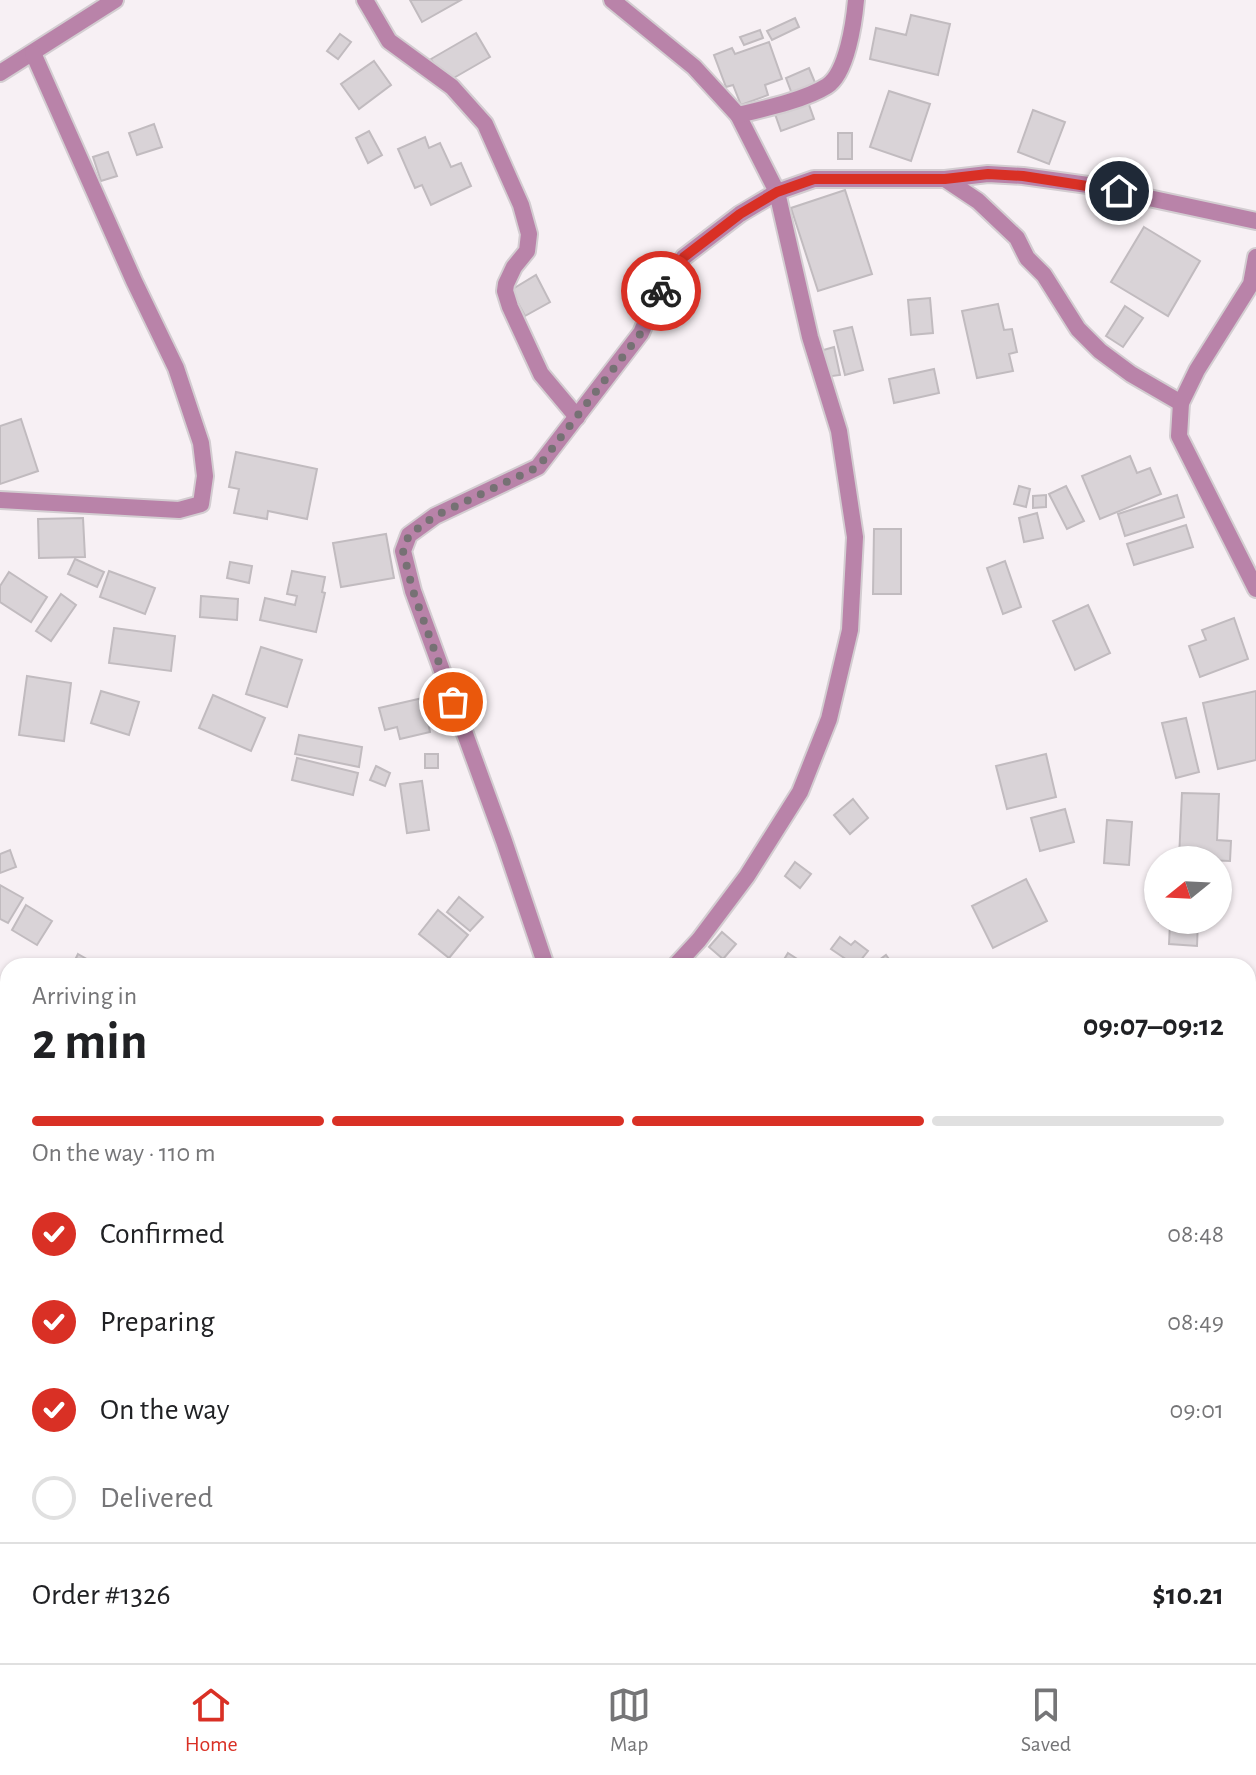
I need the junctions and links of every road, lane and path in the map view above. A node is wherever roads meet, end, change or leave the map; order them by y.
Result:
1 (115, 0) edge
2 (365, 0) edge
3 (612, 0) edge
4 (856, 0) edge
5 (33, 53) junction
6 (0, 73) edge
7 (738, 115) junction
8 (945, 179) junction
9 (777, 192) junction
10 (1256, 221) edge
11 (1256, 257) edge
12 (1181, 403) junction
13 (577, 417) junction
14 (0, 500) edge
15 (1256, 589) edge
16 (543, 958) edge
17 (682, 958) edge

1 - 5 street
2 - 13 street
3 - 7 street
4 - 7 street
5 - 6 street
5 - 14 street
7 - 9 street
8 - 9 street
8 - 10 street
8 - 12 street
9 - 13 street
9 - 17 street
11 - 12 street
12 - 15 street
13 - 16 street

